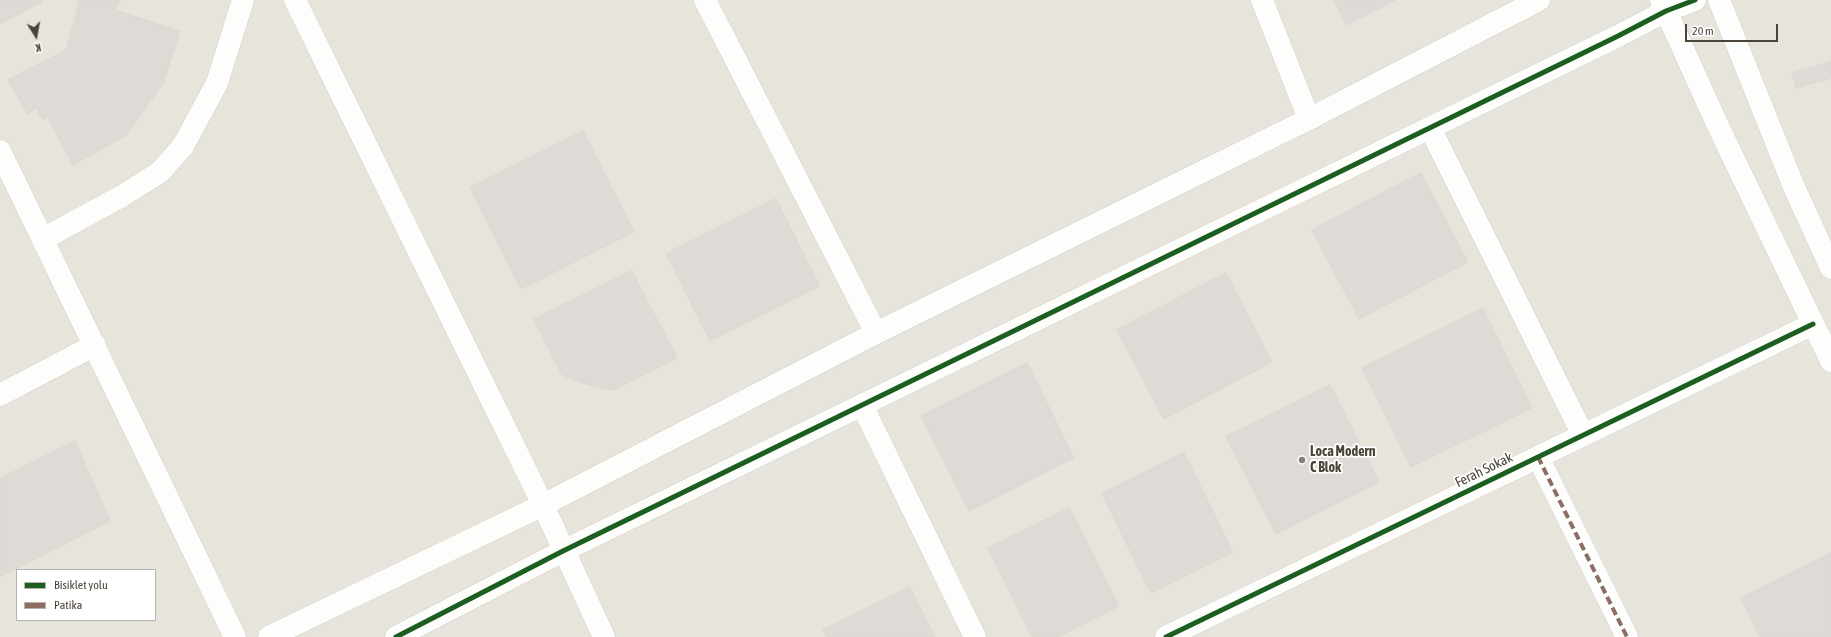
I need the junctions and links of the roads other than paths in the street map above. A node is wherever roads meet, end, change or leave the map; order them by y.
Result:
1 (242, 0) edge
2 (295, 0) edge
3 (705, 0) edge
4 (1262, 0) edge
5 (1539, 0) edge
6 (1695, 0) edge
7 (1719, 0) edge
8 (1664, 5) edge
9 (1309, 119) junction
10 (1430, 128) junction
11 (0, 151) edge
12 (43, 239) junction
13 (1831, 268) edge
14 (1813, 324) junction
15 (876, 333) junction
16 (95, 346) junction
17 (1831, 361) edge
18 (0, 394) edge
19 (862, 405) junction
20 (1583, 435) junction
21 (1538, 457) junction
22 (543, 505) junction
23 (563, 551) junction
24 (235, 637) edge
25 (269, 637) edge
26 (396, 637) edge
27 (604, 637) edge
28 (975, 637) edge
29 (1166, 637) edge
30 (1627, 637) edge

1 - 12 street
2 - 22 street
3 - 15 street
4 - 9 street
5 - 9 street
6 - 8 street
7 - 13 street
8 - 10 street
8 - 14 street
9 - 15 street
10 - 19 street
10 - 20 street
11 - 12 street
12 - 16 street
14 - 17 street
14 - 20 street, Ferah Sokak
15 - 22 street
16 - 18 street
16 - 24 street
19 - 23 street
19 - 28 street
20 - 21 street, Ferah Sokak
21 - 29 street, Ferah Sokak
21 - 30 street
22 - 23 street
22 - 25 street
23 - 26 street
23 - 27 street

